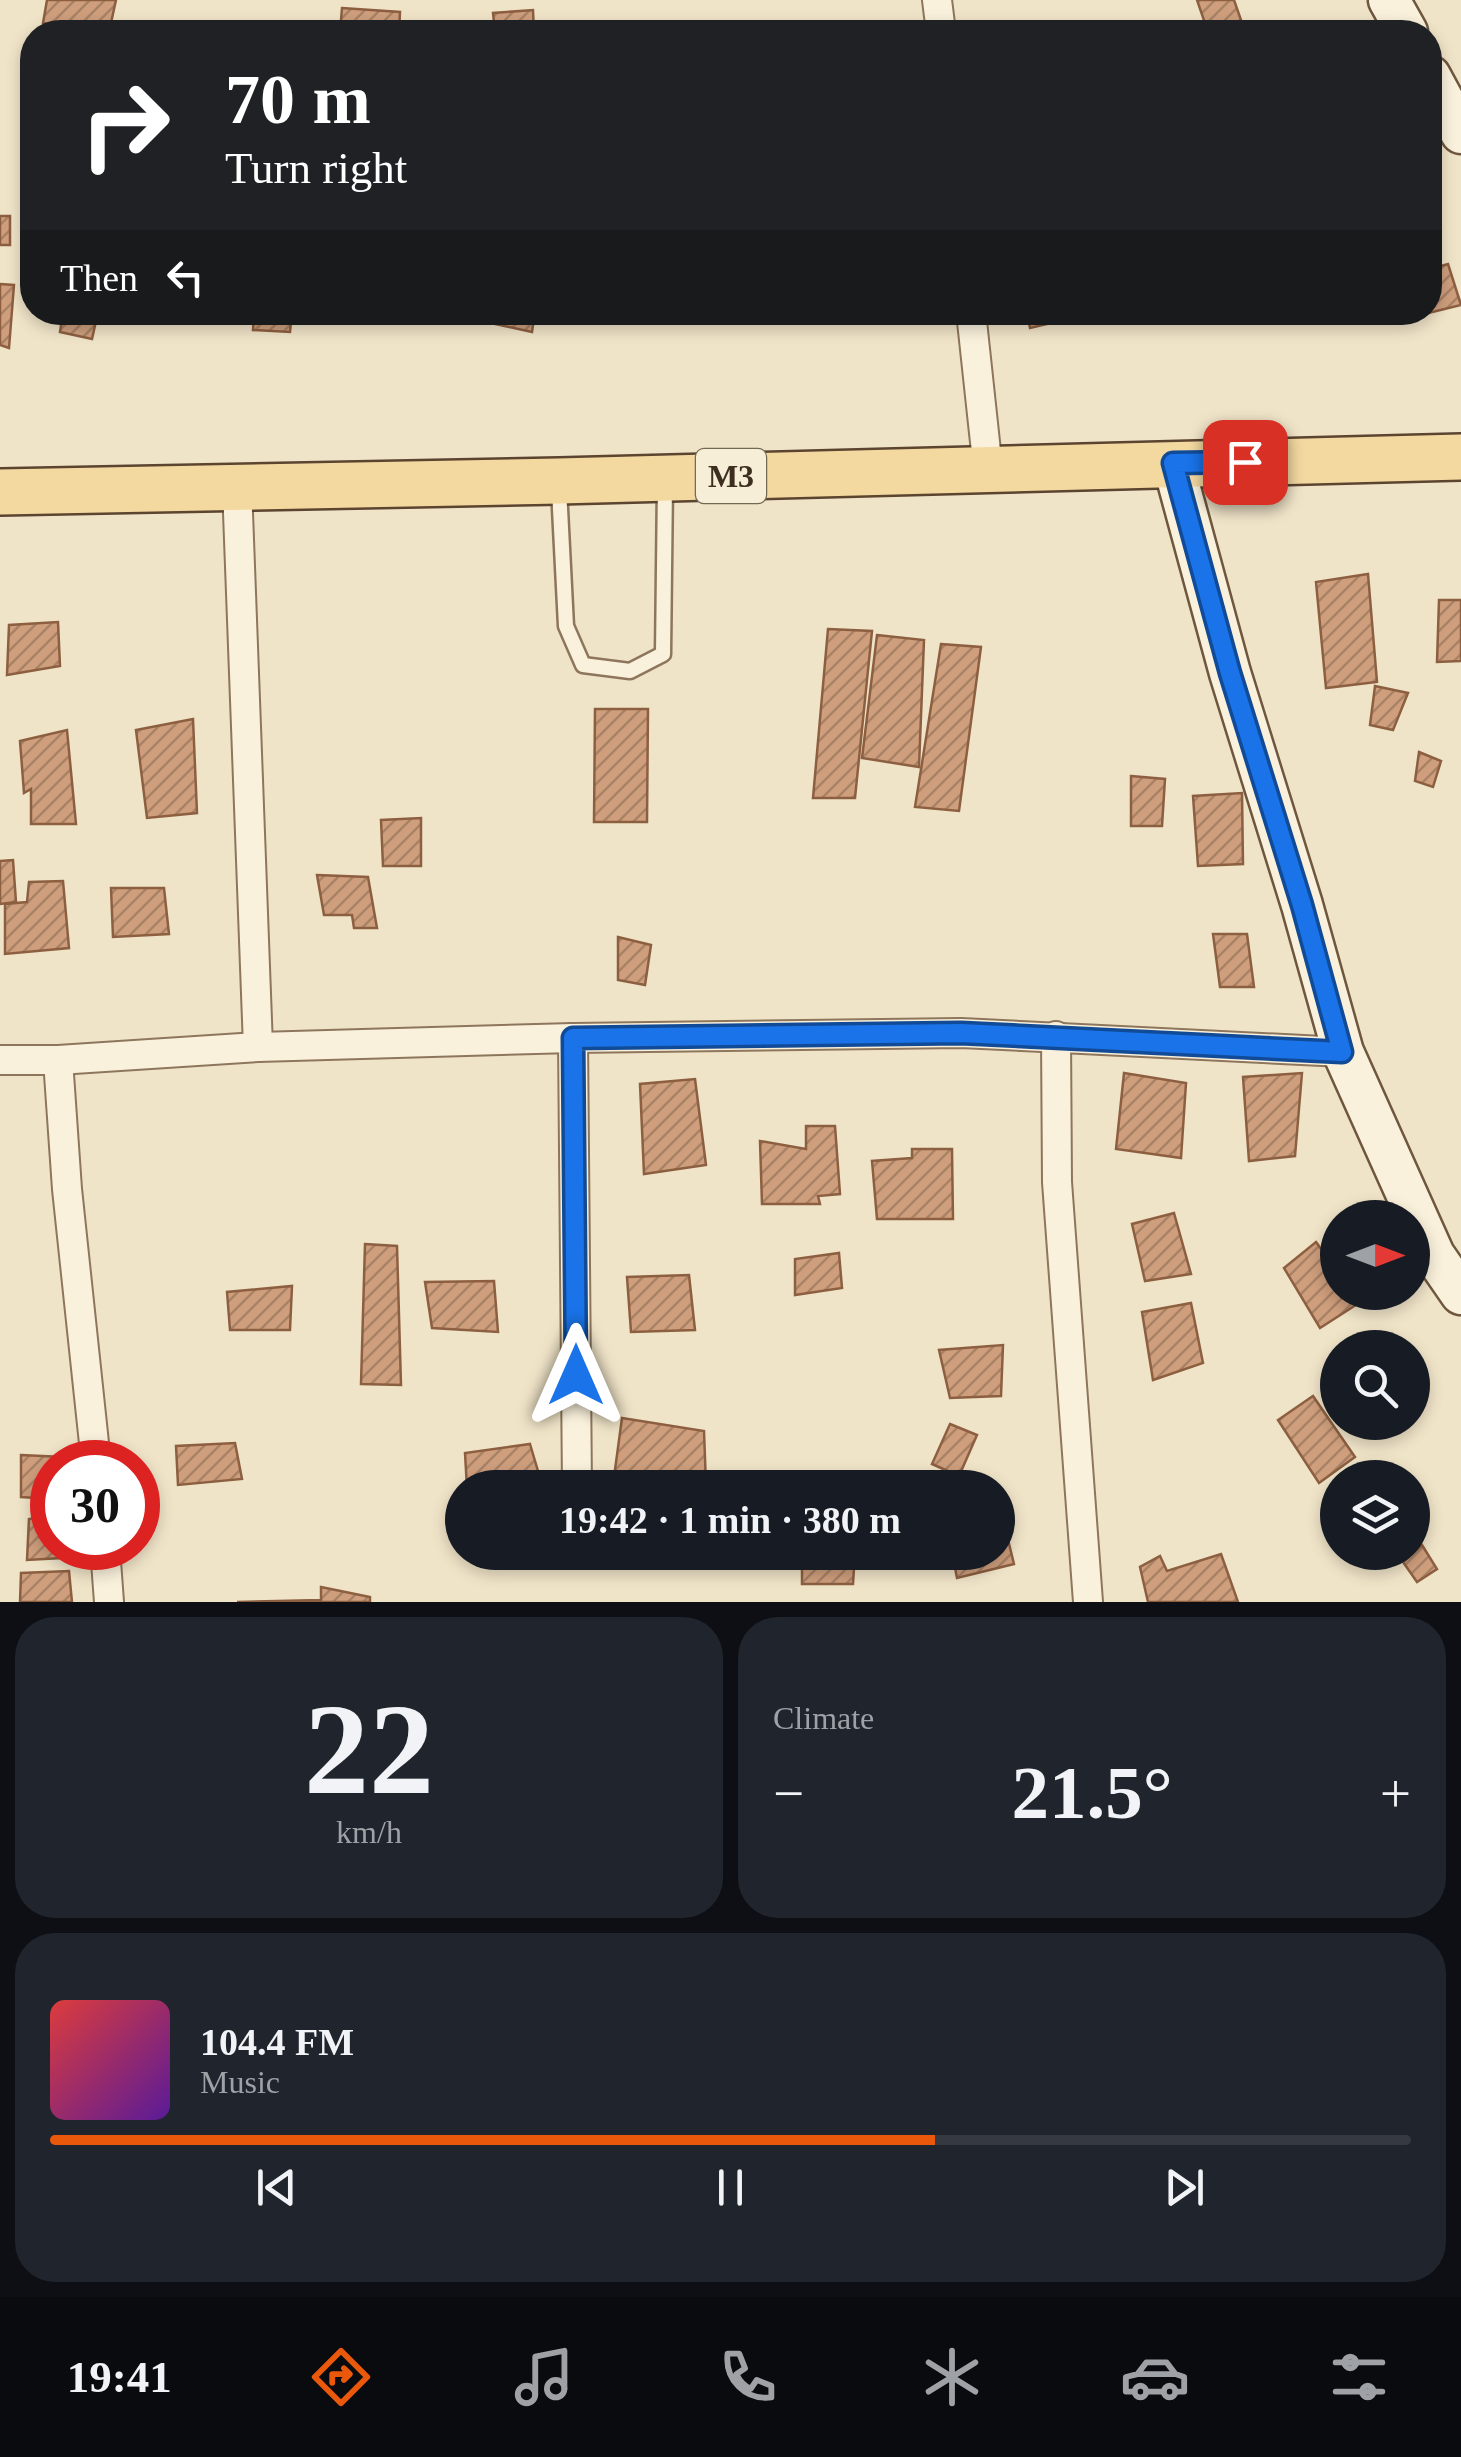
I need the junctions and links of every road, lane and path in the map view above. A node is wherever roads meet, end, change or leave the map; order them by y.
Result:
1 (1442, 98) edge
2 (1461, 133) edge
3 (973, 325) edge
4 (1461, 456) edge
5 (1173, 463) junction
6 (988, 470) junction
7 (666, 478) junction
8 (559, 481) junction
9 (237, 486) junction
10 (0, 492) edge
11 (1056, 1036) junction
12 (573, 1038) junction
13 (258, 1046) junction
14 (1342, 1052) junction
15 (0, 1060) edge
16 (58, 1060) junction
17 (1461, 1294) edge
18 (94, 1440) edge
19 (577, 1470) edge
20 (107, 1570) edge
21 (109, 1602) edge
22 (1088, 1602) edge

1 - 2 street
3 - 6 street
4 - 5 main road, M3
5 - 6 main road, M3
5 - 14 street
6 - 7 main road, M3
7 - 8 main road, M3
7 - 8 lane
8 - 9 main road, M3
9 - 10 main road, M3
9 - 13 street
11 - 12 street
11 - 14 street
11 - 22 street
12 - 13 street
12 - 19 street
13 - 16 street
14 - 17 street
15 - 16 street
16 - 18 street
20 - 21 street

